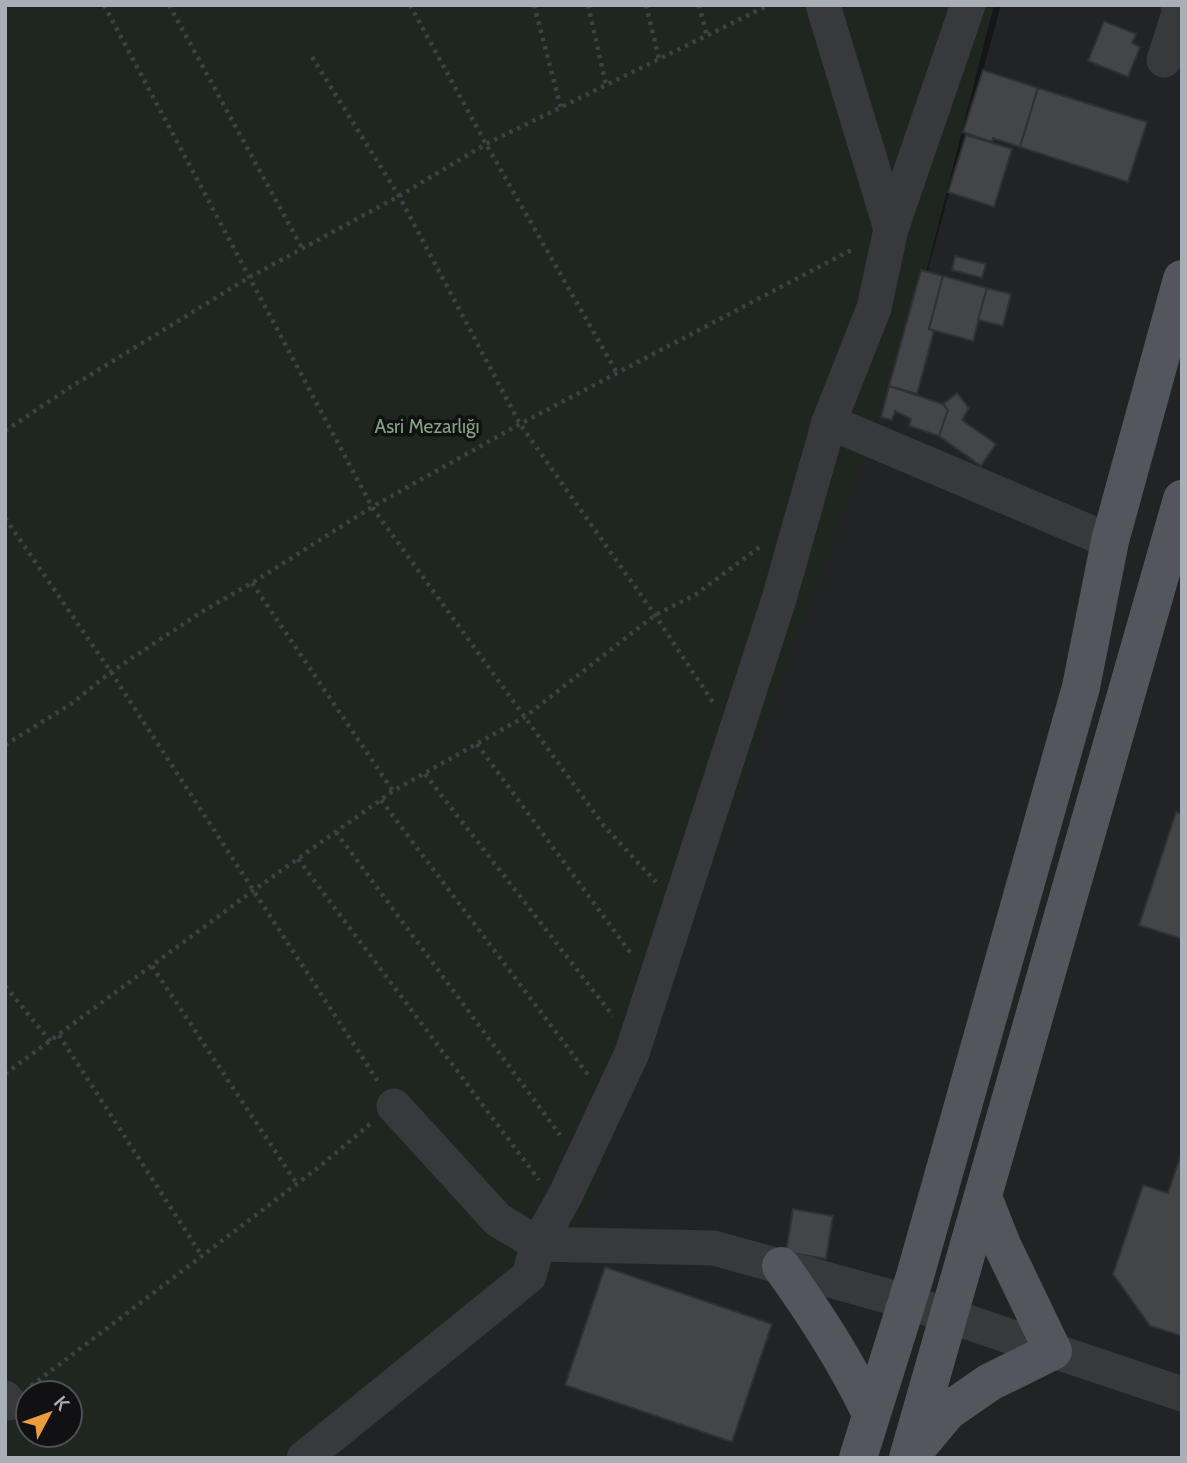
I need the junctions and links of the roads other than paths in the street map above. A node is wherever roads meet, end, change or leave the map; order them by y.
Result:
1 (823, 5) edge
2 (968, 5) edge
3 (1178, 5) edge
4 (1164, 60) dead end
5 (891, 229) junction
6 (1182, 279) edge
7 (830, 422) junction
8 (1182, 499) edge
9 (1110, 541) junction
10 (394, 1106) road end
11 (983, 1197) junction
12 (538, 1244) junction
13 (781, 1266) junction
14 (905, 1301) junction
15 (949, 1317) junction
16 (1053, 1351) junction
17 (1182, 1394) edge
18 (871, 1414) junction
19 (304, 1458) edge
20 (858, 1458) edge
21 (908, 1458) edge

1 - 5 street
2 - 5 street
3 - 4 street
5 - 7 street
6 - 9 main road
7 - 9 street
7 - 12 street
8 - 11 main road
9 - 14 main road
10 - 12 street
11 - 15 main road
11 - 16 main road
12 - 13 street
12 - 19 street
13 - 14 street
13 - 18 main road
14 - 15 street
14 - 18 main road
15 - 16 street
15 - 21 main road
16 - 17 street
16 - 21 main road
18 - 20 main road

